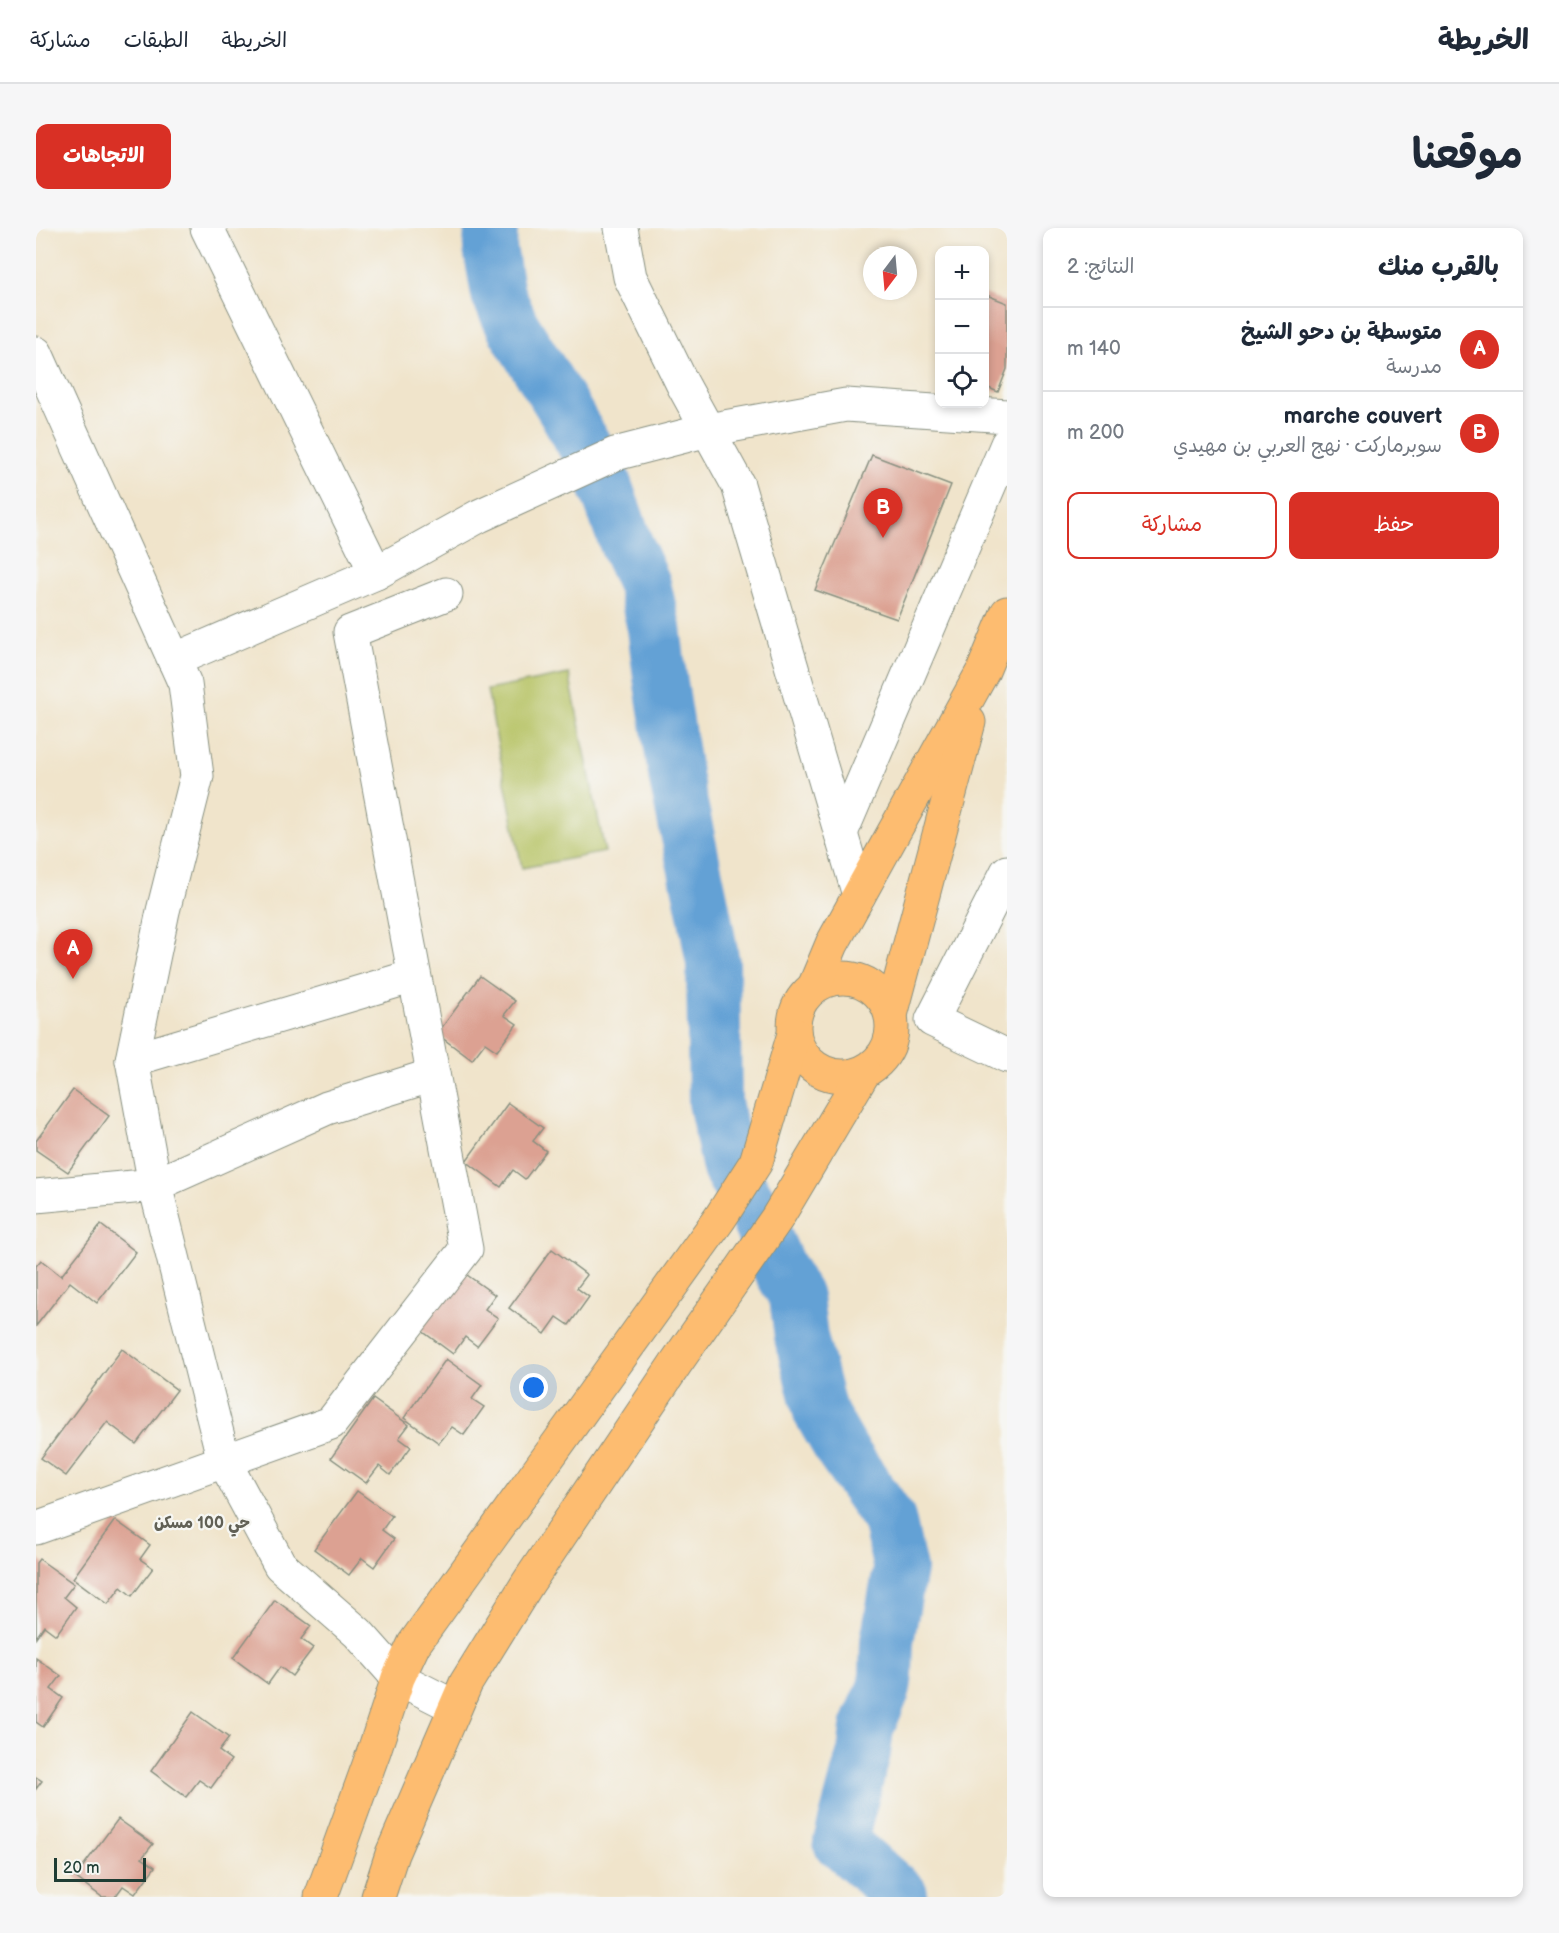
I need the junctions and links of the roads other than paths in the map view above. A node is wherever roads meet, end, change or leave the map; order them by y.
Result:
1 (207, 228) edge
2 (621, 228) edge
3 (36, 353) edge
4 (1007, 416) edge
5 (708, 430) junction
6 (1007, 444) edge
7 (376, 573) junction
8 (446, 594) dead end
9 (1007, 613) edge
10 (174, 660) junction
11 (982, 671) junction
12 (841, 833) junction
13 (1007, 872) edge
14 (859, 895) junction
15 (414, 976) junction
16 (814, 987) junction
17 (891, 1015) junction
18 (794, 1034) junction
19 (1007, 1056) edge
20 (132, 1060) junction
21 (864, 1072) junction
22 (433, 1076) junction
23 (155, 1185) junction
24 (36, 1196) edge
25 (224, 1461) junction
26 (36, 1528) edge
27 (399, 1678) junction
28 (455, 1707) junction
29 (321, 1897) edge
30 (378, 1897) edge

1 - 7 street
2 - 5 street
3 - 10 street
4 - 5 street
5 - 7 street
5 - 12 street
6 - 12 street
7 - 10 street
8 - 15 street
9 - 11 main road
10 - 20 street
11 - 14 main road
11 - 17 main road
12 - 14 street
13 - 19 street
14 - 16 main road
15 - 20 street
15 - 22 street
16 - 17 main road
16 - 18 main road
17 - 21 main road
18 - 21 main road
18 - 27 main road
20 - 23 street
21 - 28 main road
22 - 23 street
22 - 25 street
23 - 24 street
23 - 25 street
25 - 26 street
25 - 27 street
27 - 28 street
27 - 29 main road
28 - 30 main road

